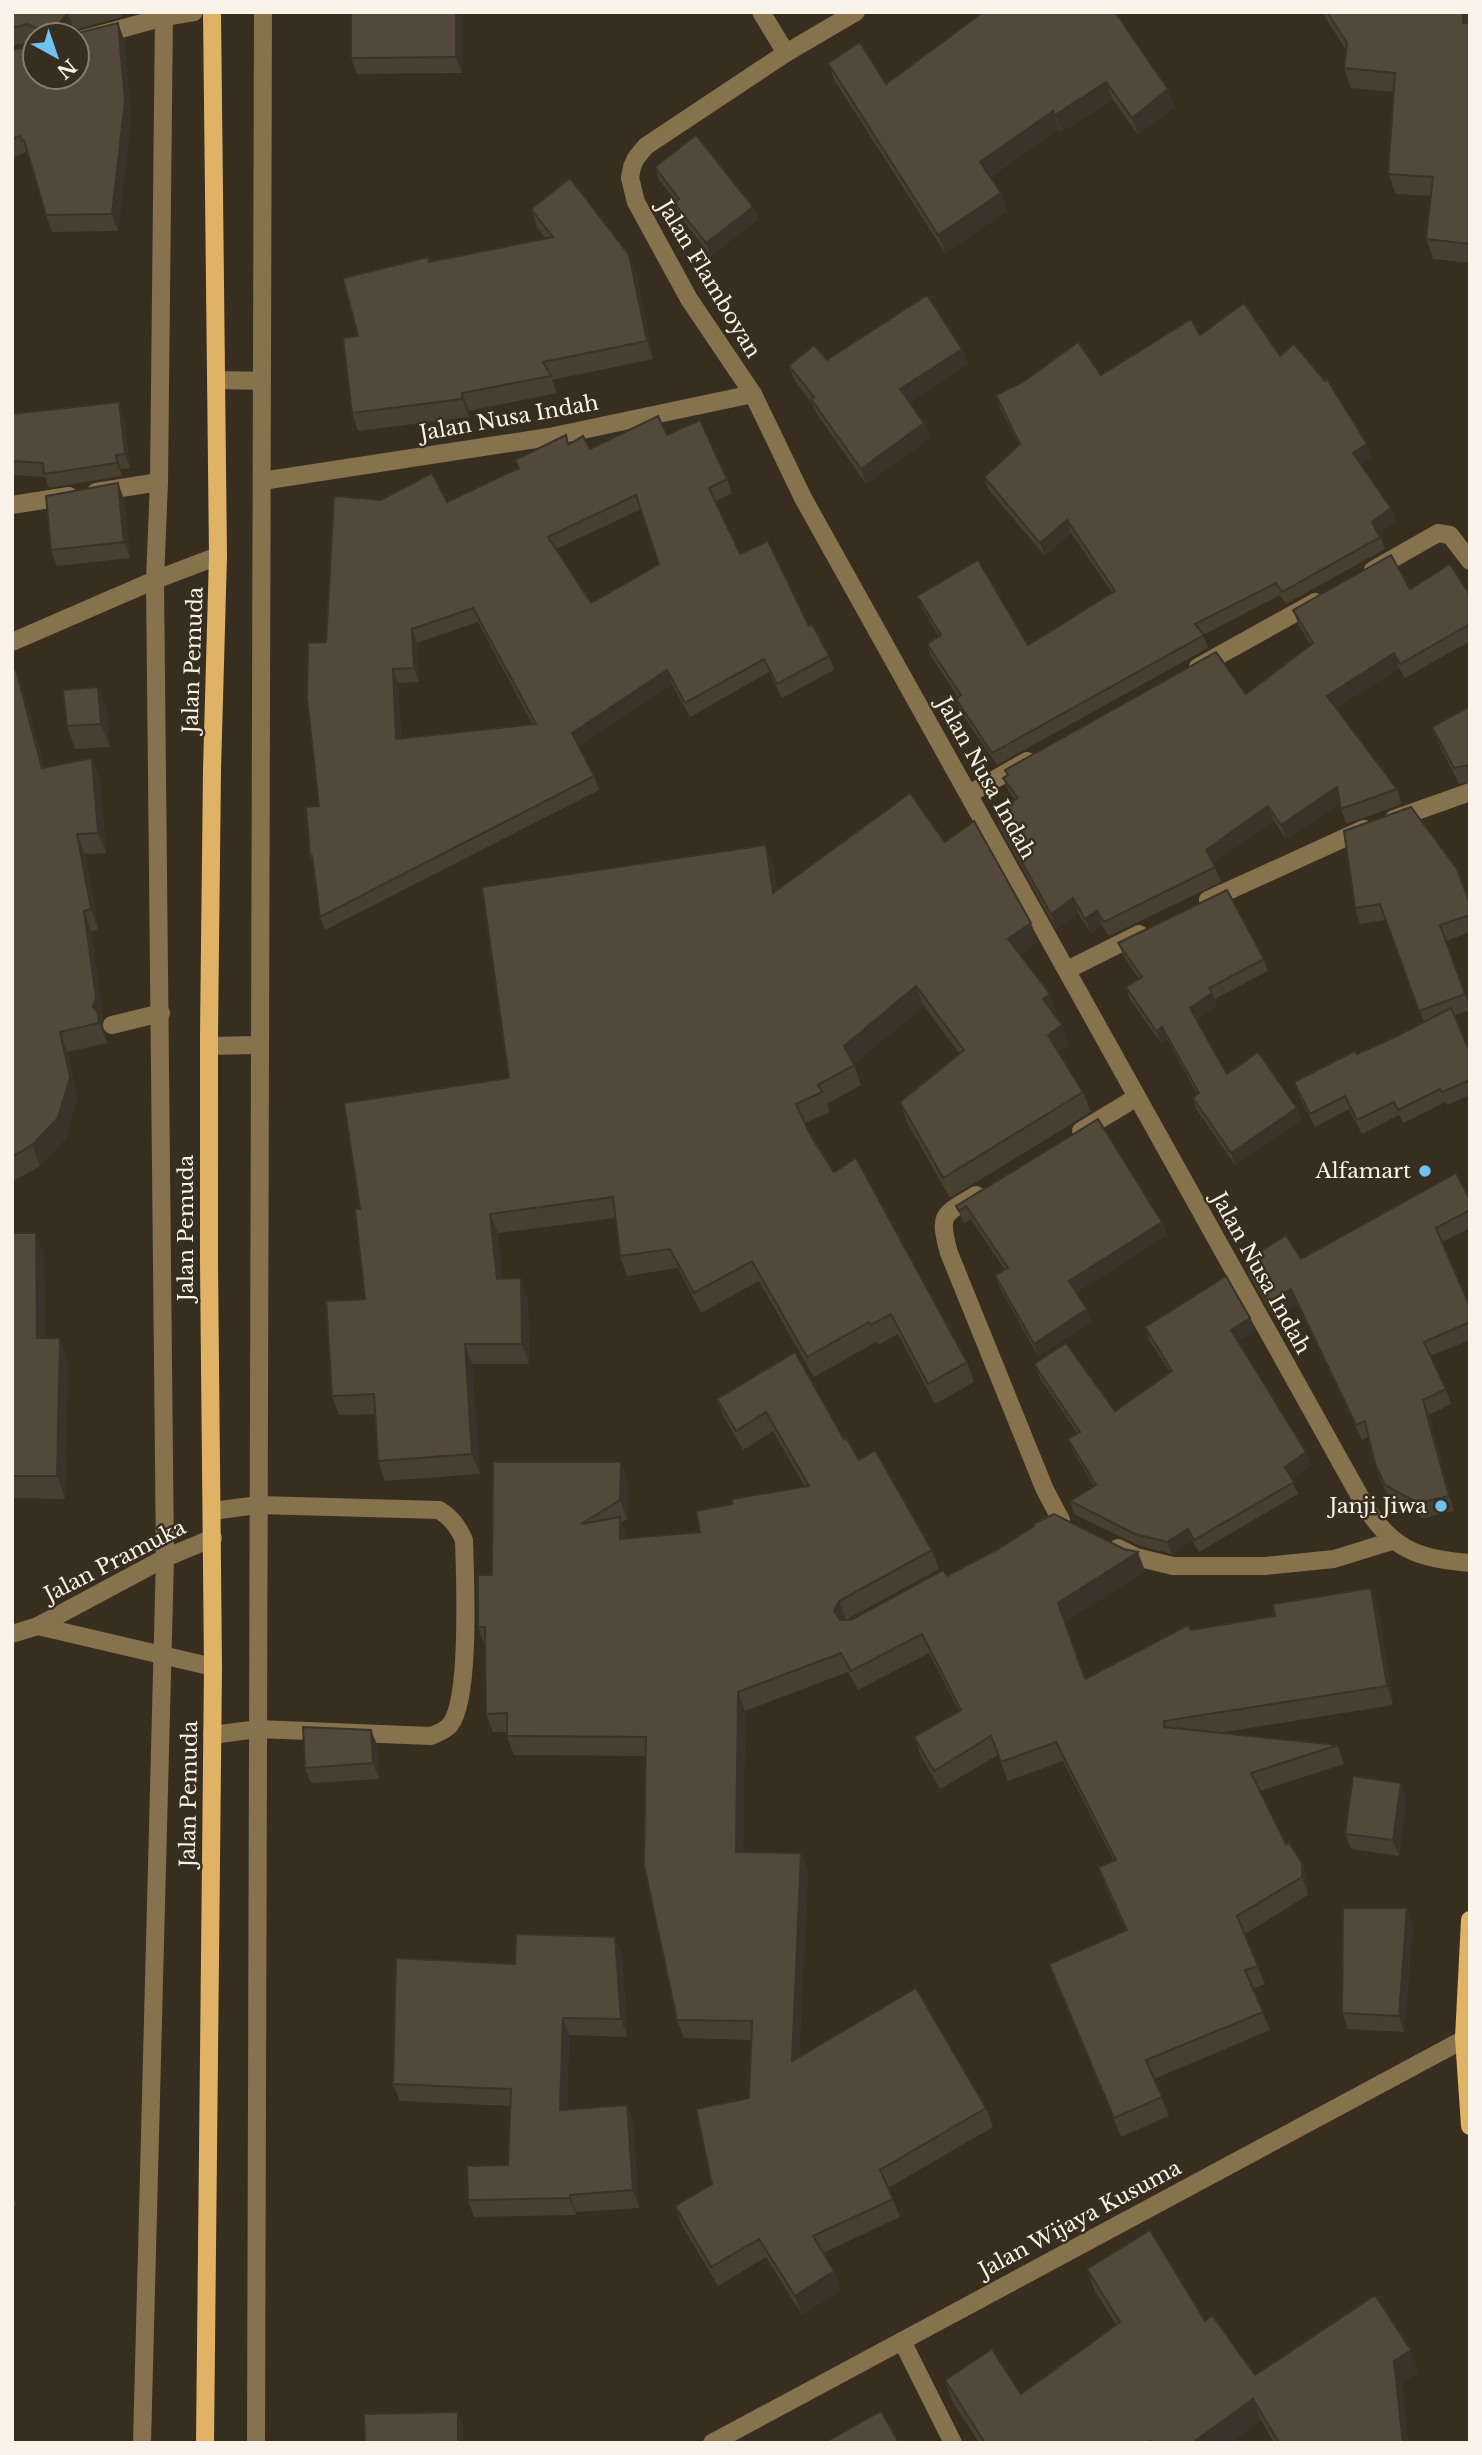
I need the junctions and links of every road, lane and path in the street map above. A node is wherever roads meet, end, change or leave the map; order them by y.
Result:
1 (194, 12) edge
2 (212, 12) edge
3 (263, 12) edge
4 (761, 12) edge
5 (856, 12) edge
6 (164, 15) edge
7 (91, 37) edge
8 (786, 53) junction
9 (216, 380) junction
10 (262, 381) junction
11 (753, 394) junction
12 (262, 481) junction
13 (159, 482) junction
14 (12, 505) edge
15 (218, 556) junction
16 (1470, 561) edge
17 (155, 580) junction
18 (1354, 580) edge
19 (1331, 593) edge
20 (12, 642) edge
21 (1186, 673) edge
22 (1041, 754) edge
23 (1470, 792) edge
24 (969, 794) junction
25 (1194, 907) edge
26 (1159, 924) edge
27 (1066, 970) junction
28 (160, 1013) junction
29 (112, 1025) dead end
30 (260, 1045) junction
31 (209, 1046) junction
32 (1137, 1097) junction
33 (1066, 1140) edge
34 (995, 1183) edge
35 (258, 1505) junction
36 (212, 1511) junction
37 (1027, 1536) edge
38 (213, 1538) junction
39 (1392, 1541) junction
40 (1108, 1542) edge
41 (165, 1558) junction
42 (1470, 1563) edge
43 (38, 1626) junction
44 (12, 1634) edge
45 (164, 1655) junction
46 (214, 1667) junction
47 (258, 1729) junction
48 (212, 1735) junction
49 (1470, 1920) edge
50 (1467, 2037) edge
51 (1470, 2126) edge
52 (902, 2341) junction
53 (142, 2443) edge
54 (205, 2443) edge
55 (256, 2443) edge
56 (712, 2443) edge
57 (953, 2443) edge

1 - 6 street
2 - 9 main road, Jalan Pemuda
3 - 10 street
4 - 8 street
5 - 8 street, Jalan Flamboyan
6 - 7 street
6 - 13 street
8 - 11 street, Jalan Flamboyan
9 - 10 street
9 - 15 main road, Jalan Pemuda
10 - 12 street
11 - 12 street, Jalan Nusa Indah
11 - 24 street, Jalan Nusa Indah
12 - 30 street
13 - 14 street
13 - 17 street
15 - 17 street
15 - 31 main road, Jalan Pemuda
16 - 18 street
17 - 20 street
17 - 28 street
19 - 21 street
22 - 24 street
23 - 25 street
24 - 27 street, Jalan Nusa Indah
26 - 27 street
27 - 32 street, Jalan Nusa Indah
28 - 29 street
28 - 41 street
30 - 31 street
30 - 35 street
31 - 36 main road, Jalan Pemuda
32 - 33 street
32 - 39 street, Jalan Nusa Indah
34 - 37 street
35 - 36 street
35 - 47 street
35 - 47 street
36 - 38 main road, Jalan Pemuda
38 - 41 street, Jalan Pramuka
38 - 46 main road, Jalan Pemuda
39 - 40 street
39 - 42 street, Jalan Nusa Indah
41 - 43 street, Jalan Pramuka
41 - 45 street
43 - 44 street, Jalan Pramuka
43 - 45 street, Jalan Pramuka
45 - 46 street, Jalan Pramuka
45 - 53 street
46 - 48 main road, Jalan Pemuda
47 - 48 street
47 - 55 street
48 - 54 main road, Jalan Pemuda
49 - 50 main road
50 - 51 main road
50 - 52 street, Jalan Wijaya Kusuma
52 - 56 street, Jalan Wijaya Kusuma
52 - 57 street

